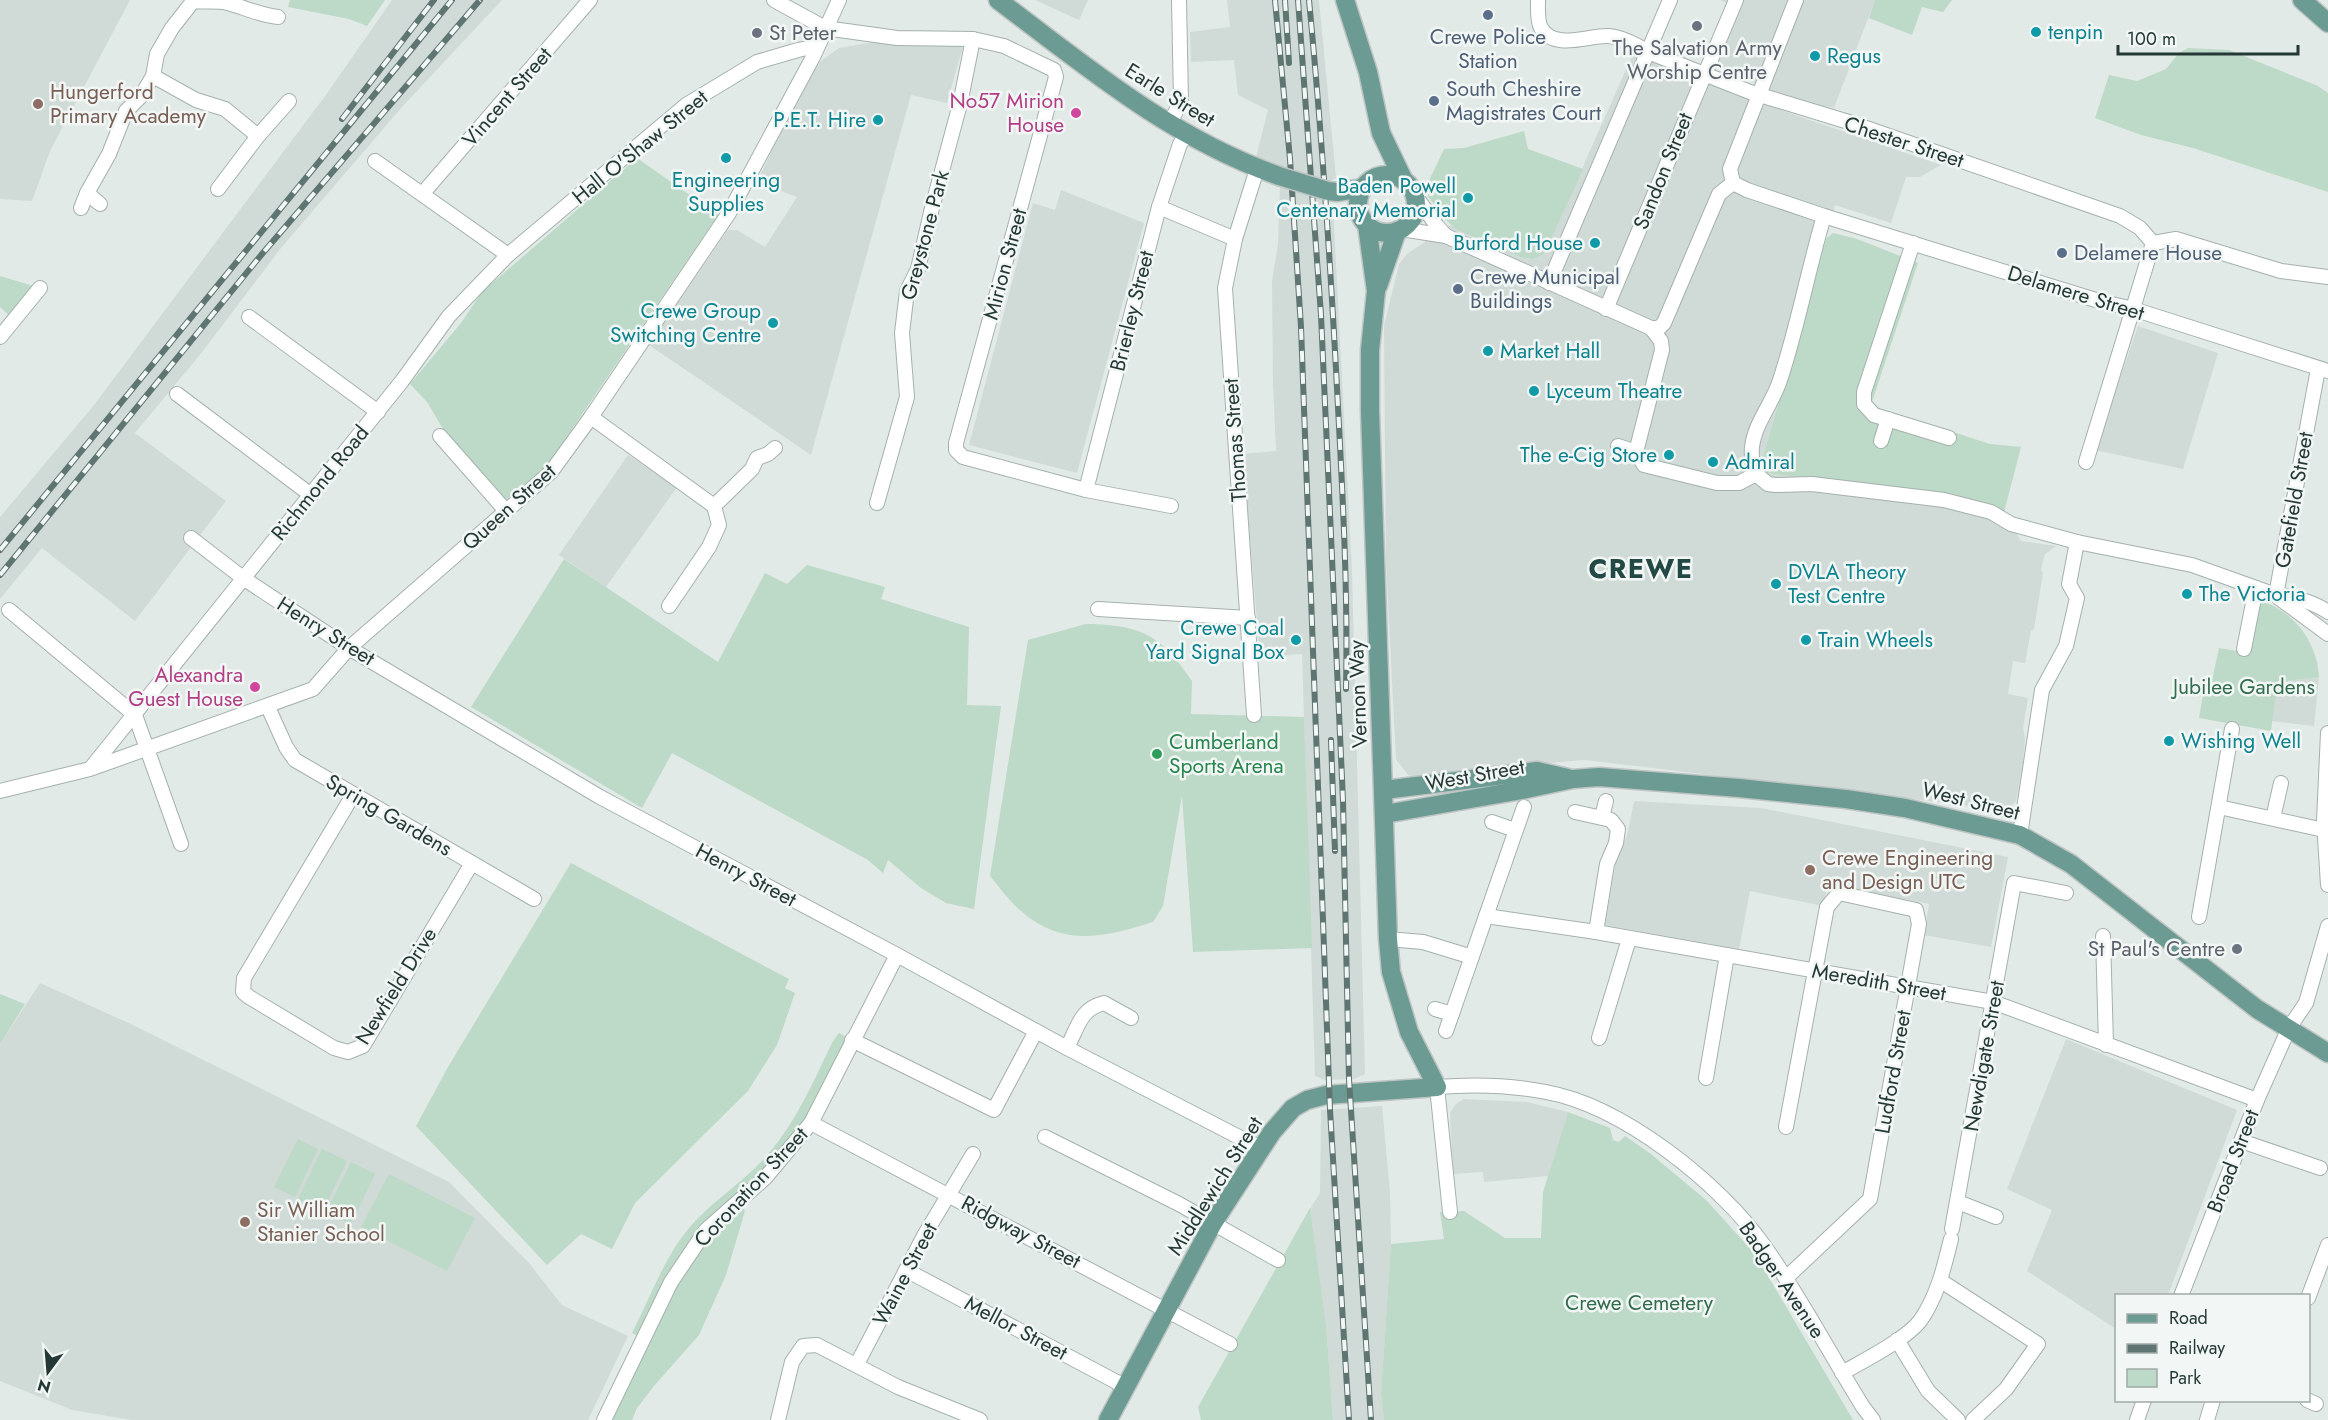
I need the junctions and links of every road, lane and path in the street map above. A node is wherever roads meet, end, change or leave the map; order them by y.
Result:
1 (590, 0) edge
2 (774, 0) edge
3 (839, 0) edge
4 (999, 0) edge
5 (1179, 0) edge
6 (1345, 0) edge
7 (1538, 0) edge
8 (1670, 0) edge
9 (1736, 0) edge
10 (1796, 0) edge
11 (2302, 0) edge
12 (194, 1) edge
13 (278, 17) dead end
14 (2328, 23) edge
15 (825, 28) junction
16 (973, 39) junction
17 (817, 46) junction
18 (1648, 52) junction
19 (1704, 73) junction
20 (153, 76) junction
21 (1759, 94) junction
22 (289, 101) dead end
23 (1170, 125) junction
24 (1381, 133) junction
25 (1186, 135) junction
26 (258, 136) junction
27 (375, 161) dead end
28 (1257, 168) junction
29 (1733, 183) junction
30 (1366, 185) junction
31 (1408, 186) junction
32 (218, 189) dead end
33 (1332, 191) junction
34 (87, 193) junction
35 (423, 194) junction
36 (100, 204) dead end
37 (1159, 207) junction
38 (81, 208) dead end
39 (1824, 216) junction
40 (1364, 221) junction
41 (1399, 230) junction
42 (1446, 236) junction
43 (1235, 239) junction
44 (1913, 243) junction
45 (2152, 243) junction
46 (508, 255) junction
47 (2328, 277) edge
48 (1549, 283) junction
49 (40, 288) dead end
50 (1376, 291) junction
51 (1606, 309) junction
52 (2133, 309) junction
53 (249, 317) dead end
54 (1651, 328) junction
55 (0, 336) edge
56 (2323, 370) edge
57 (177, 394) dead end
58 (378, 412) junction
59 (591, 417) junction
60 (1888, 419) junction
61 (440, 436) dead end
62 (1949, 438) dead end
63 (1881, 441) dead end
64 (1618, 446) dead end
65 (775, 448) dead end
66 (1636, 452) junction
67 (2086, 462) dead end
68 (1756, 474) junction
69 (1086, 489) junction
70 (311, 495) junction
71 (877, 503) dead end
72 (714, 506) junction
73 (1170, 506) dead end
74 (506, 511) junction
75 (191, 538) dead end
76 (2077, 542) junction
77 (243, 578) junction
78 (2256, 588) junction
79 (2276, 595) junction
80 (669, 606) dead end
81 (1098, 609) dead end
82 (9, 610) dead end
83 (2328, 612) edge
84 (1248, 618) junction
85 (2328, 624) edge
86 (2328, 634) edge
87 (2328, 644) edge
88 (350, 648) junction
89 (2244, 649) dead end
90 (268, 706) junction
91 (135, 715) junction
92 (1254, 715) dead end
93 (2232, 729) dead end
94 (2328, 734) edge
95 (146, 749) junction
96 (90, 769) junction
97 (1573, 779) junction
98 (2282, 783) dead end
99 (1384, 790) junction
100 (0, 791) edge
101 (353, 795) junction
102 (1606, 801) dead end
103 (1524, 807) dead end
104 (2219, 807) junction
105 (2326, 809) edge
106 (1575, 812) dead end
107 (1385, 814) junction
108 (1602, 817) junction
109 (2273, 818) junction
110 (1492, 822) dead end
111 (1515, 830) junction
112 (2324, 830) junction
113 (2020, 835) junction
114 (181, 844) dead end
115 (472, 863) junction
116 (2328, 885) edge
117 (2066, 893) dead end
118 (534, 899) dead end
119 (1486, 916) junction
120 (2199, 917) dead end
121 (2328, 926) edge
122 (1596, 932) junction
123 (2103, 936) dead end
124 (1388, 939) junction
125 (1629, 939) junction
126 (897, 955) junction
127 (1727, 955) junction
128 (1472, 957) junction
129 (1816, 971) junction
130 (1908, 987) junction
131 (1993, 1002) junction
132 (1435, 1009) dead end
133 (1452, 1014) junction
134 (1131, 1018) dead end
135 (2289, 1028) junction
136 (1036, 1030) junction
137 (1446, 1031) dead end
138 (1599, 1038) dead end
139 (852, 1040) junction
140 (2106, 1045) junction
141 (1067, 1048) junction
142 (2328, 1053) edge
143 (1706, 1078) dead end
144 (1437, 1087) junction
145 (2257, 1101) junction
146 (811, 1123) junction
147 (1786, 1127) dead end
148 (1045, 1137) dead end
149 (2241, 1142) junction
150 (1262, 1149) junction
151 (972, 1154) dead end
152 (2320, 1168) dead end
153 (948, 1194) junction
154 (1958, 1202) junction
155 (1450, 1212) dead end
156 (1996, 1217) dead end
157 (1213, 1223) junction
158 (2328, 1245) edge
159 (1278, 1260) dead end
160 (906, 1270) junction
161 (1786, 1278) junction
162 (1941, 1281) junction
163 (2182, 1294) edge
164 (2310, 1294) edge
165 (1167, 1310) junction
166 (1897, 1340) junction
167 (1230, 1344) dead end
168 (857, 1364) junction
169 (1842, 1373) junction
170 (1126, 1387) junction
171 (2144, 1402) edge
172 (2213, 1402) edge
173 (604, 1420) edge
174 (778, 1420) edge
175 (980, 1420) edge
176 (1108, 1420) edge
177 (1873, 1420) edge
178 (1958, 1420) edge
179 (1973, 1420) edge
180 (2137, 1420) edge
181 (2207, 1420) edge

1 - 35 street, Vincent Street
2 - 15 street
3 - 15 street, Queen Street
4 - 23 main road, Earle Street
5 - 23 street
6 - 24 main road
7 - 18 street, Chester Street
8 - 18 street
9 - 19 street, Sandon Street
10 - 21 street
11 - 14 main road
12 - 13 street
12 - 20 street
15 - 16 street
15 - 17 street, Queen Street
16 - 69 street, Mirion Street
16 - 71 street, Greystone Park
17 - 46 street, Hall O'Shaw Street
17 - 59 street, Queen Street
18 - 19 street, Chester Street
18 - 48 street
19 - 21 street, Chester Street
19 - 51 street, Sandon Street
20 - 26 street
20 - 34 street
21 - 29 street
21 - 45 street, Chester Street
22 - 26 street
23 - 25 main road, Earle Street
24 - 30 main road
24 - 31 main road
25 - 28 main road, Earle Street
25 - 37 street, Brierley Street
26 - 32 street
27 - 35 street
28 - 33 main road, Earle Street, bridge
28 - 43 street, Thomas Street
29 - 39 street, Delamere Street
29 - 54 street
30 - 31 main road
30 - 33 main road, Earle Street
30 - 40 main road
31 - 41 main road
31 - 42 street
33 - 40 main road, Earle Street
34 - 36 street
34 - 38 street
35 - 46 street
37 - 43 street
37 - 69 street, Brierley Street
39 - 44 street, Delamere Street
39 - 68 street
40 - 41 main road
40 - 50 main road, Vernon Way
41 - 42 street
41 - 50 main road, Vernon Way
42 - 48 street
43 - 84 street, Thomas Street
44 - 52 street, Delamere Street
44 - 60 street
45 - 47 street
45 - 52 street
46 - 58 street, Richmond Road
48 - 51 street
49 - 55 street
50 - 99 main road, Vernon Way
51 - 54 street
52 - 56 street, Delamere Street
52 - 67 street
53 - 58 street
54 - 66 street
56 - 79 street, Gatefield Street
57 - 70 street
58 - 70 street, Richmond Road
59 - 72 street
59 - 74 street, Queen Street
60 - 62 street
60 - 63 street
61 - 74 street
64 - 66 street
65 - 72 street
66 - 68 street
68 - 76 street
69 - 73 street
70 - 77 street, Richmond Road
72 - 80 street
74 - 88 street, Queen Street
75 - 77 street, Henry Street
76 - 78 street
76 - 113 street
77 - 88 street, Henry Street
77 - 91 street, Richmond Road
78 - 79 street
78 - 89 street
79 - 83 street
79 - 86 street
81 - 84 street
82 - 91 street
84 - 92 street, Thomas Street
85 - 86 street
86 - 87 street
88 - 90 street, Queen Street
88 - 126 street, Henry Street
90 - 95 street, Queen Street
90 - 101 street, Spring Gardens
91 - 95 street
91 - 96 street, Richmond Road
93 - 104 street
94 - 105 street
95 - 96 street, Queen Street
95 - 114 street
96 - 100 street, Queen Street
97 - 99 main road, West Street
97 - 107 main road, West Street
97 - 113 main road, West Street
98 - 109 street
99 - 107 main road, Vernon Way
101 - 115 street, Spring Gardens
101 - 115 street, Newfield Drive
102 - 108 street
103 - 111 street
104 - 109 street
104 - 120 street
105 - 112 street
106 - 108 street
107 - 124 main road, Vernon Way
108 - 122 street
109 - 112 street
110 - 111 street
111 - 119 street
112 - 116 street
113 - 135 main road, West Street
115 - 118 street, Spring Gardens
117 - 131 street, Newdigate Street
119 - 122 street, Meredith Street
119 - 128 street
121 - 135 street, Broad Street
122 - 125 street, Meredith Street
123 - 140 street
124 - 128 street
124 - 144 main road, Vernon Way
125 - 127 street, Meredith Street
125 - 138 street
126 - 136 street, Henry Street
126 - 139 street, Coronation Street
127 - 129 street, Meredith Street
127 - 143 street
128 - 133 street
129 - 130 street, Meredith Street
129 - 130 street, Ludford Street
129 - 147 street
130 - 131 street, Meredith Street
130 - 161 street, Ludford Street
131 - 140 street, Meredith Street
131 - 154 street, Newdigate Street
132 - 133 street
133 - 137 street
134 - 141 street
135 - 142 main road, West Street
135 - 145 street, Broad Street
136 - 139 street
136 - 141 street, Henry Street
139 - 146 street, Coronation Street
140 - 145 street, Meredith Street
141 - 150 street, Henry Street
144 - 150 main road, Middlewich Street
144 - 155 street
144 - 161 street, Badger Avenue
145 - 149 street, Broad Street
146 - 153 street, Ridgway Street
146 - 173 street, Coronation Street
148 - 157 street
149 - 152 street
149 - 163 street, Broad Street
150 - 157 main road, Middlewich Street
151 - 153 street, Waine Street
153 - 160 street, Waine Street
153 - 165 street, Ridgway Street
154 - 156 street
154 - 162 street, Newdigate Street
157 - 159 street
157 - 165 main road, Middlewich Street
158 - 164 street
160 - 168 street, Waine Street
160 - 170 street, Mellor Street
161 - 169 street, Badger Avenue
162 - 166 street, Newdigate Street
162 - 179 street
165 - 167 street, Ridgway Street
165 - 170 main road, Middlewich Street
166 - 169 street, Newdigate Street
166 - 178 street
168 - 174 street
168 - 175 street
169 - 177 street, Badger Avenue
170 - 176 main road, Middlewich Street
171 - 180 street
172 - 181 street

